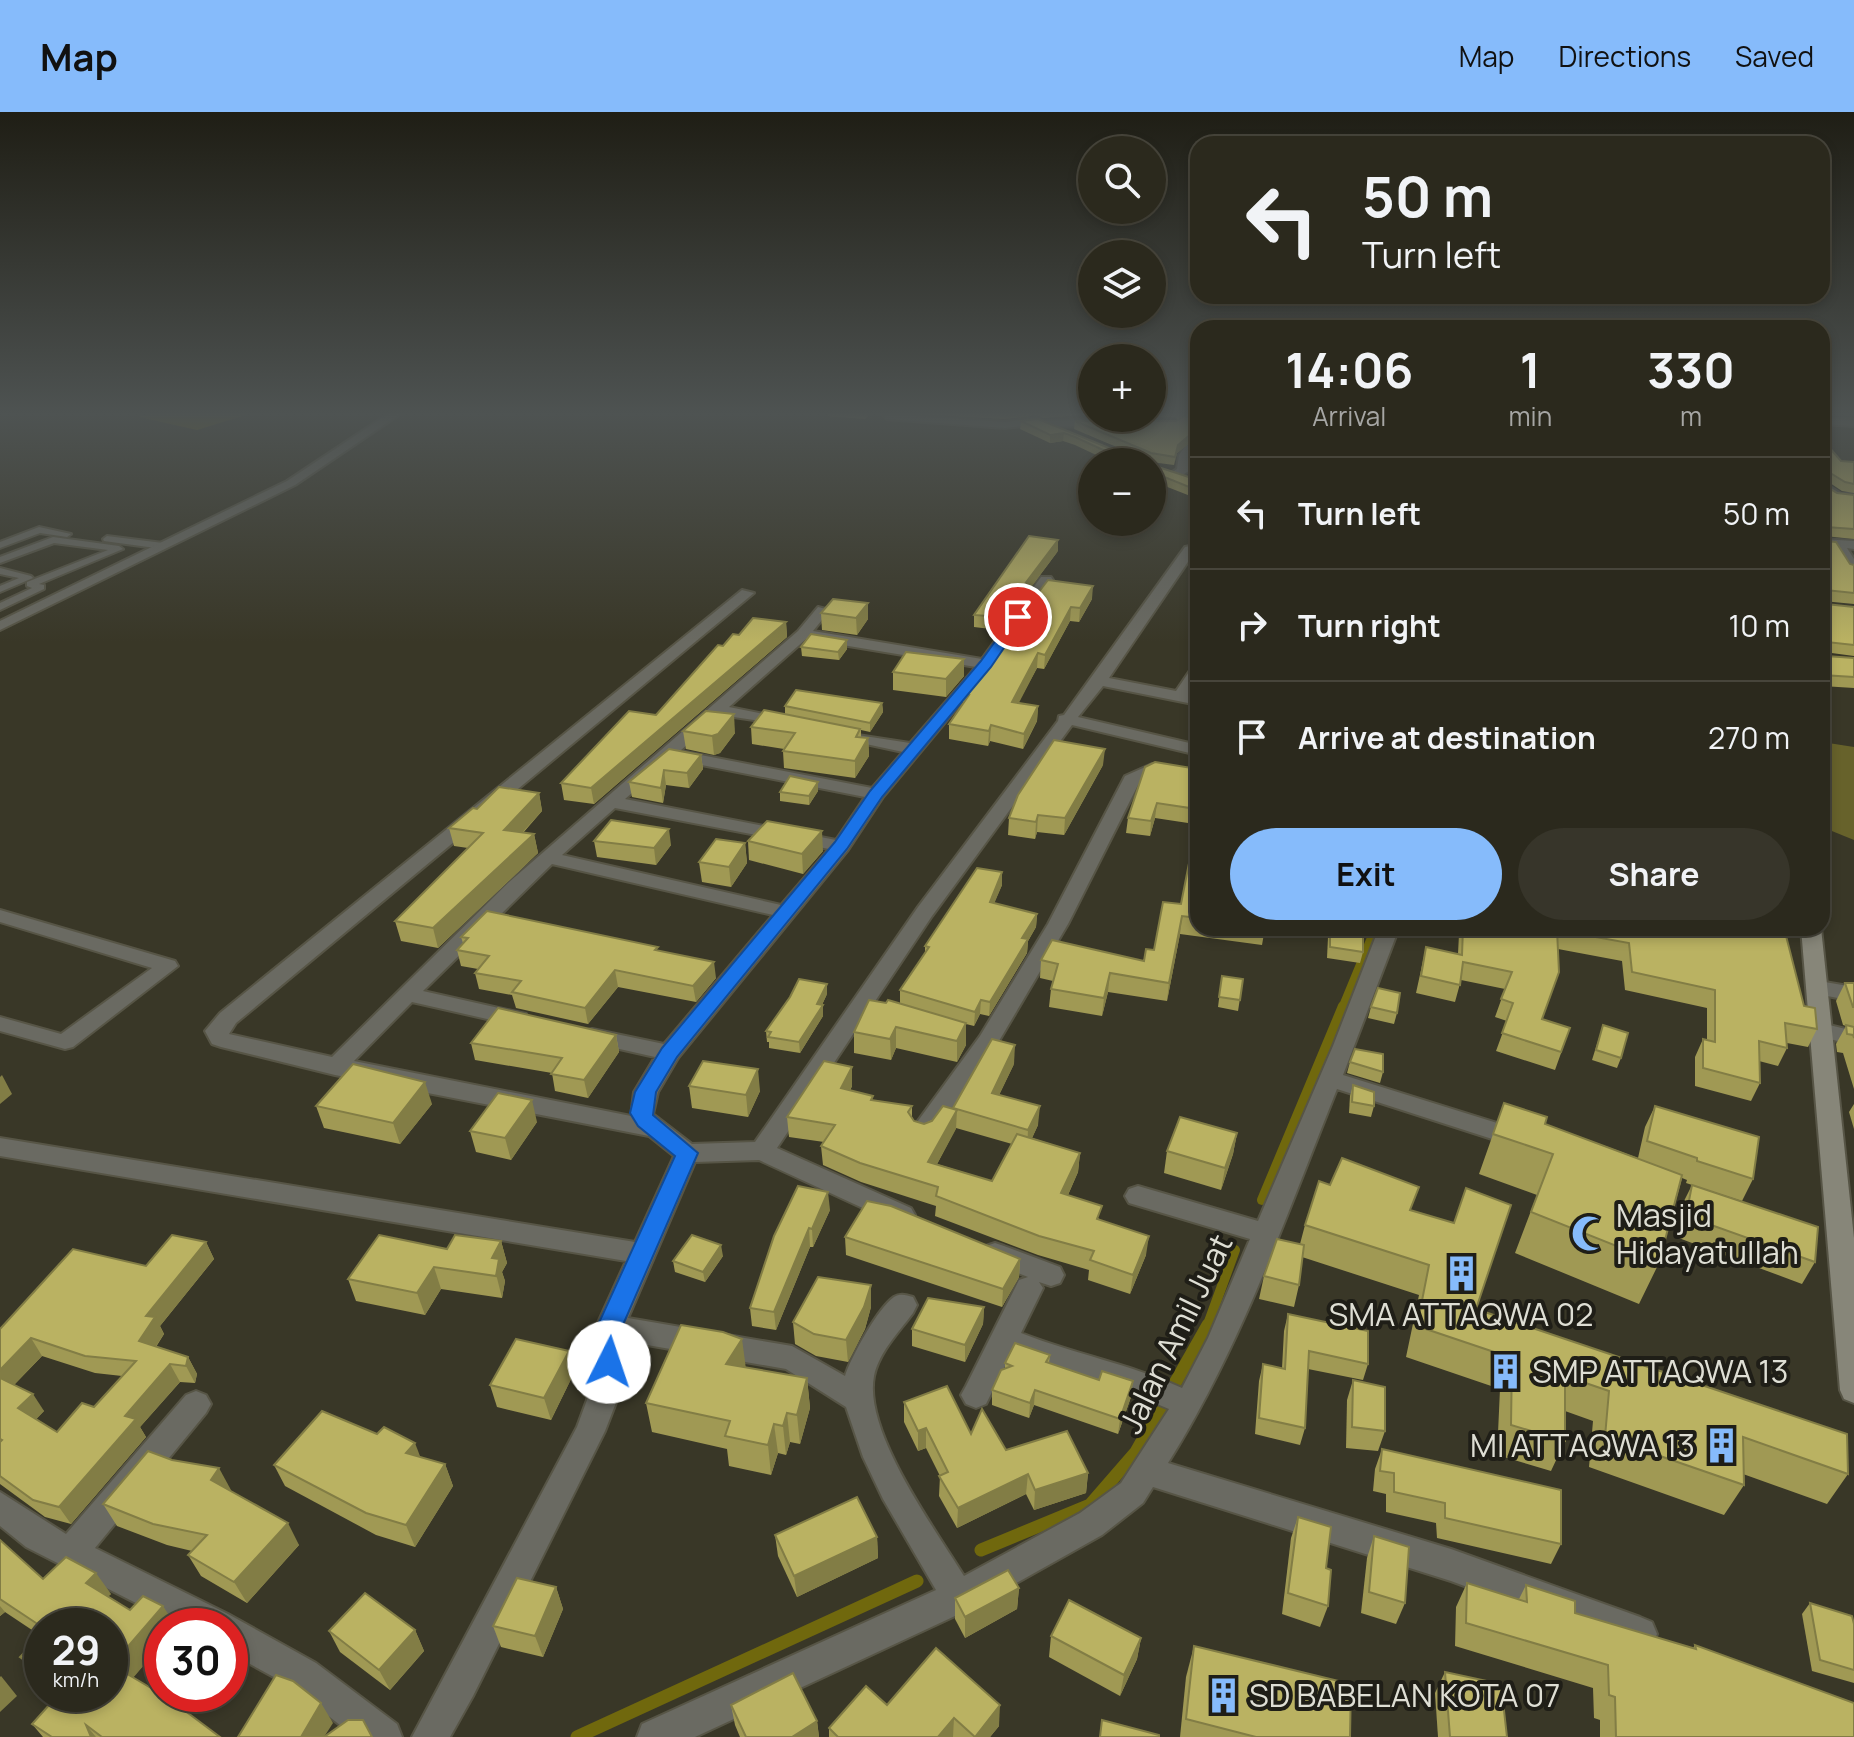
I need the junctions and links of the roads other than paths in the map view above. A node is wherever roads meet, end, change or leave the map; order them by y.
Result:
1 (277, 490) edge
2 (1830, 491) edge
3 (1854, 498) edge
4 (1830, 544) edge
5 (1838, 544) junction
6 (0, 545) edge
7 (1854, 545) edge
8 (163, 546) junction
9 (1190, 550) dead end
10 (0, 560) edge
11 (1854, 569) edge
12 (0, 571) edge
13 (1046, 580) edge
14 (30, 584) junction
15 (0, 589) edge
16 (747, 593) dead end
17 (0, 596) edge
18 (0, 607) edge
19 (823, 610) edge
20 (0, 626) edge
21 (803, 634) junction
22 (986, 664) junction
23 (1098, 680) junction
24 (1190, 682) edge
25 (1181, 696) junction
26 (1190, 698) edge
27 (720, 710) junction
28 (1065, 719) junction
29 (795, 725) edge
30 (825, 731) edge
31 (1190, 748) edge
32 (915, 749) junction
33 (667, 754) junction
34 (1190, 776) edge
35 (876, 794) junction
36 (612, 802) junction
37 (841, 846) junction
38 (551, 858) junction
39 (785, 912) junction
40 (0, 916) edge
41 (486, 916) junction
42 (517, 922) edge
43 (1386, 936) edge
44 (1812, 936) edge
45 (1819, 988) junction
46 (405, 994) junction
47 (1854, 994) edge
48 (860, 1002) junction
49 (889, 1011) edge
50 (0, 1024) edge
51 (545, 1025) edge
52 (1821, 1030) junction
53 (576, 1032) edge
54 (959, 1032) edge
55 (1854, 1038) edge
56 (988, 1041) junction
57 (669, 1053) junction
58 (335, 1067) junction
59 (1331, 1079) junction
60 (657, 1129) junction
61 (923, 1131) edge
62 (1539, 1145) edge
63 (0, 1147) edge
64 (762, 1151) junction
65 (687, 1153) junction
66 (1138, 1196) dead end
67 (931, 1228) edge
68 (1266, 1233) junction
69 (1811, 1238) edge
70 (971, 1244) edge
71 (1842, 1248) junction
72 (641, 1253) junction
73 (1849, 1285) edge
74 (903, 1305) dead end
75 (610, 1327) junction
76 (1005, 1339) junction
77 (1854, 1390) edge
78 (976, 1395) dead end
79 (859, 1400) junction
80 (1183, 1401) junction
81 (196, 1404) dead end
82 (1148, 1471) junction
83 (0, 1507) edge
84 (71, 1552) junction
85 (958, 1597) junction
86 (181, 1608) edge
87 (248, 1644) edge
88 (1675, 1647) edge
89 (384, 1737) edge
90 (430, 1737) edge
91 (655, 1737) edge

1 - 8 street
2 - 3 street
4 - 5 street
5 - 7 street
5 - 11 street
6 - 8 lane
8 - 20 street
9 - 23 street
10 - 14 lane
12 - 15 lane
13 - 22 street
14 - 17 lane
14 - 18 lane
16 - 58 street
19 - 21 street
21 - 22 street
21 - 27 street
22 - 32 street
23 - 25 street
23 - 28 street
24 - 25 street
25 - 26 street
27 - 29 street
27 - 33 street
28 - 31 street
28 - 48 street
30 - 32 street
32 - 35 street
33 - 35 street
33 - 36 street
34 - 56 street
35 - 37 street
36 - 37 street
36 - 38 street
37 - 39 street
38 - 39 street
38 - 41 street
39 - 57 street
40 - 50 street
41 - 42 street
41 - 46 street
43 - 59 street, Jalan Amil Juat
44 - 45 street
45 - 47 street
45 - 52 street
46 - 51 street
46 - 58 street
48 - 49 street
48 - 64 street
52 - 55 street
52 - 71 street
53 - 57 street
54 - 56 street
56 - 61 street
57 - 60 street
58 - 60 street
59 - 62 street
59 - 68 street, Jalan Amil Juat
60 - 65 street
63 - 72 street
64 - 65 street
64 - 67 street
65 - 72 street
66 - 68 street
68 - 80 street, Jalan Amil Juat
69 - 71 street
70 - 76 street
71 - 73 street
72 - 75 street
73 - 77 street
74 - 79 street
75 - 79 street
75 - 90 street
76 - 78 street
76 - 80 street
79 - 85 street
80 - 82 street, Jalan Amil Juat
81 - 84 street
82 - 85 street, Jalan Amil Juat
82 - 88 street
83 - 84 street
84 - 86 street
85 - 91 street, Jalan Amil Juat
87 - 89 street

